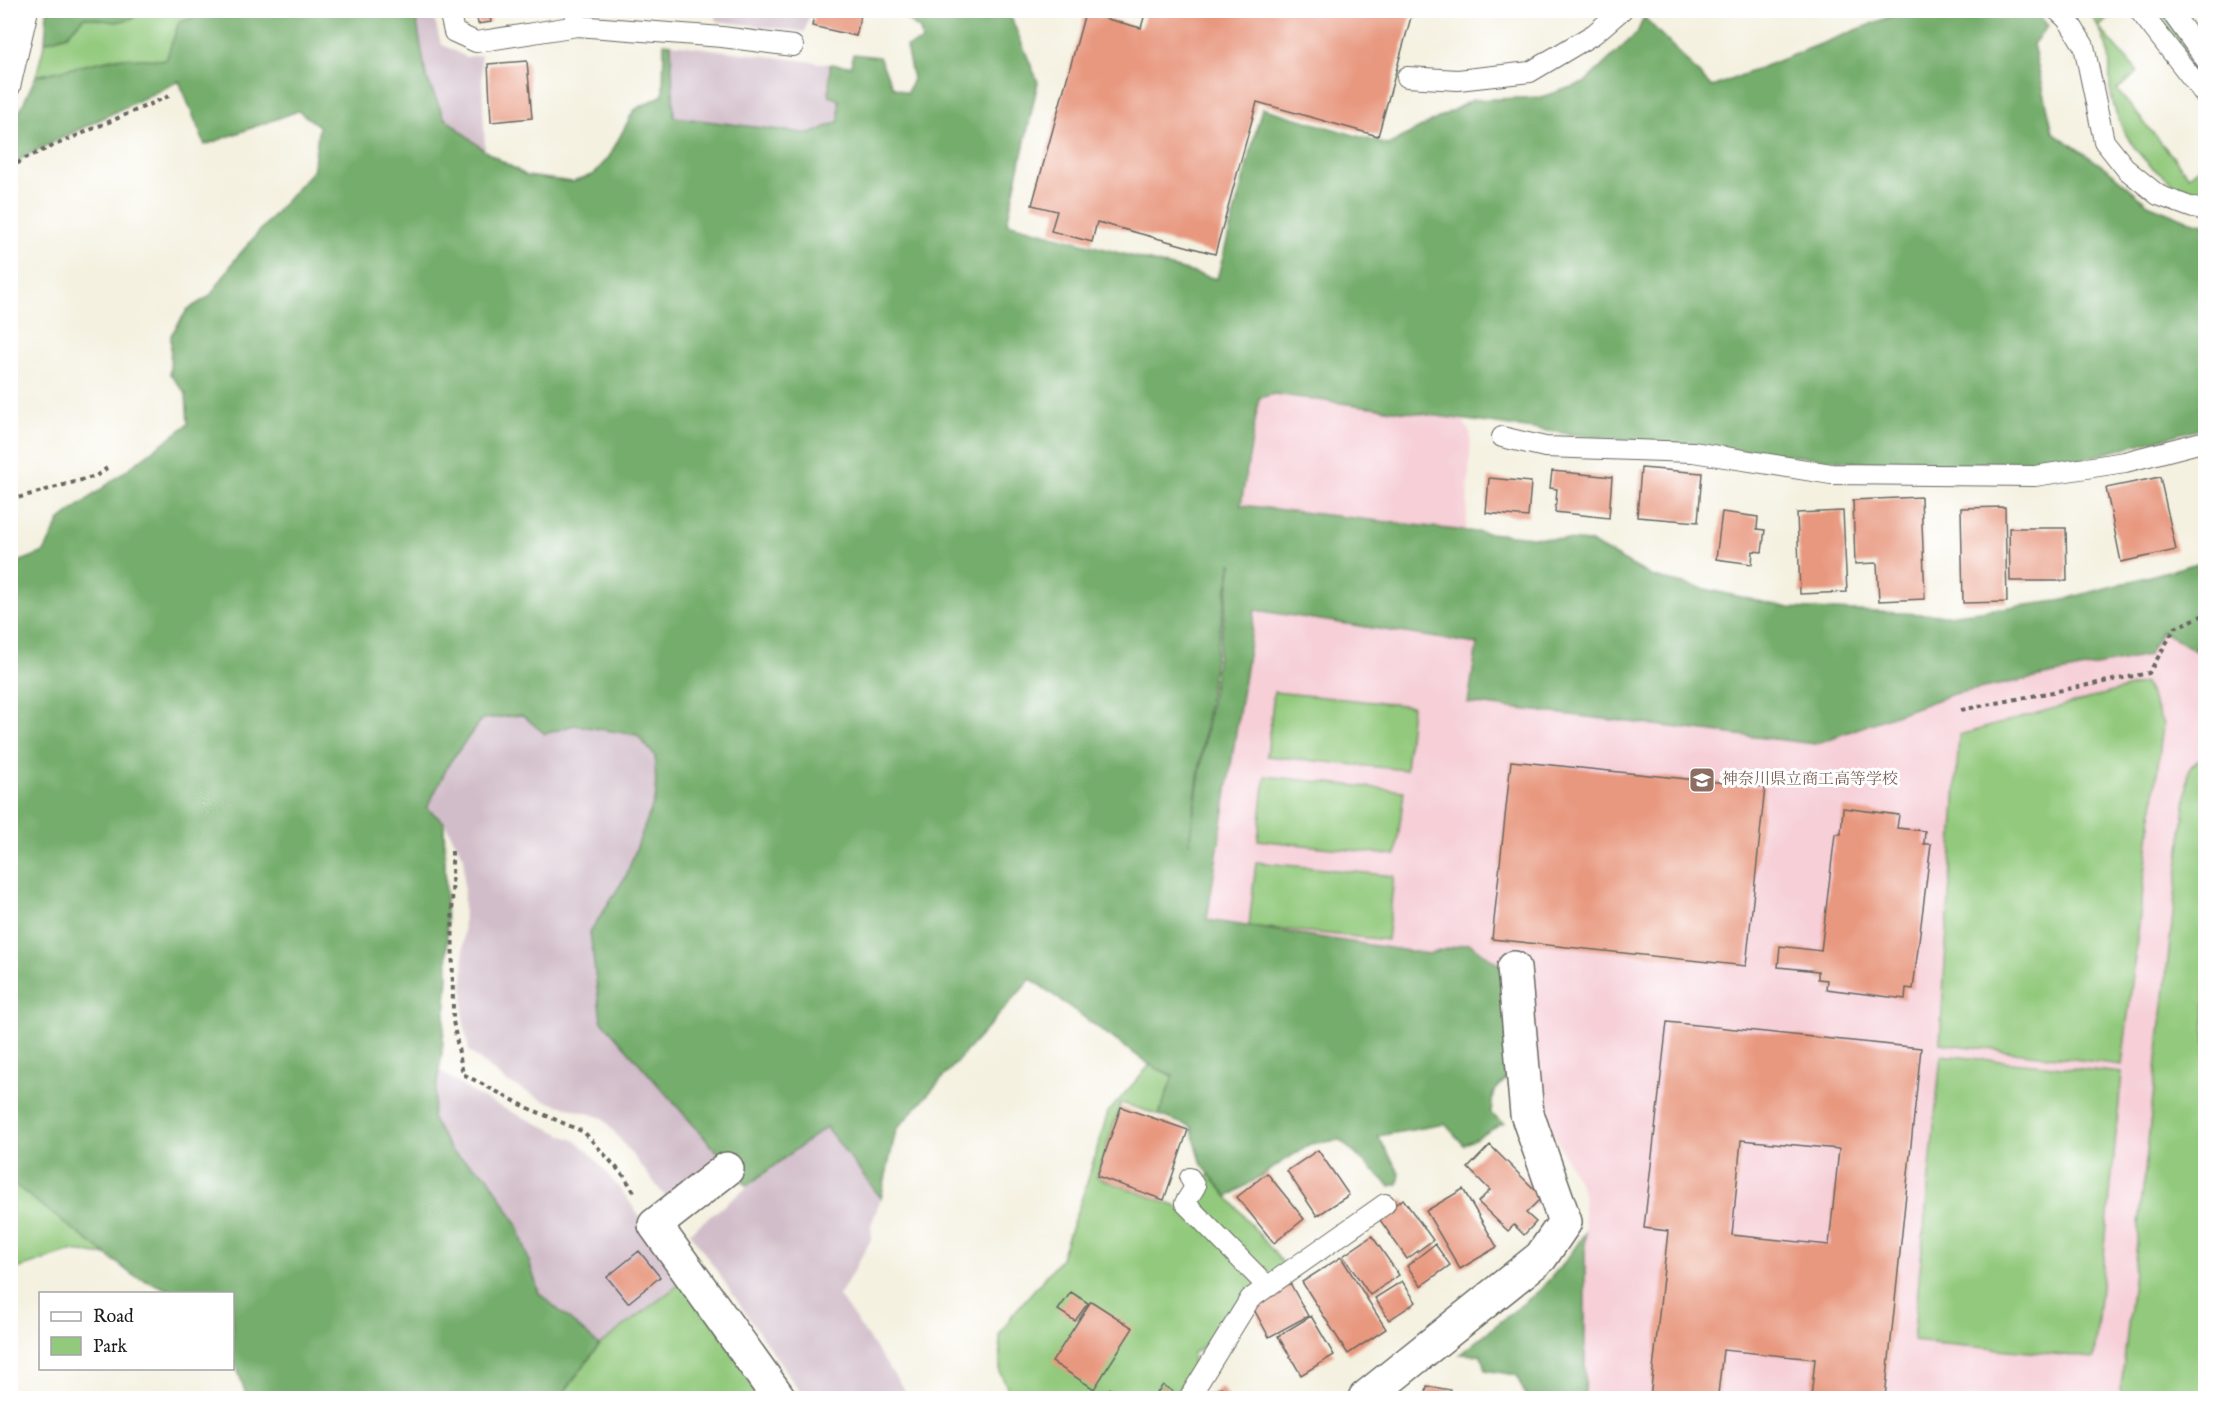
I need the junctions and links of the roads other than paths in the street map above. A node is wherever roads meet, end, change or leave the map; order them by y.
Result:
1 (28, 10) edge
2 (449, 10) edge
3 (1622, 10) edge
4 (2057, 10) edge
5 (2139, 10) edge
6 (2170, 10) edge
7 (576, 18) edge
8 (793, 46) dead end
9 (2205, 60) edge
10 (1407, 77) dead end
11 (10, 87) edge
12 (2205, 96) edge
13 (2205, 210) edge
14 (1502, 437) dead end
15 (2205, 441) edge
16 (1514, 968) dead end
17 (727, 1169) dead end
18 (1190, 1178) dead end
19 (1385, 1204) dead end
20 (1268, 1287) junction
21 (779, 1398) edge
22 (1189, 1398) edge
23 (1365, 1398) edge

1 - 11 lane
2 - 7 lane
3 - 10 lane
4 - 13 lane
5 - 12 lane
6 - 9 lane
7 - 8 lane
14 - 15 lane
16 - 23 street
17 - 21 street
18 - 20 lane
19 - 20 lane
20 - 22 lane

